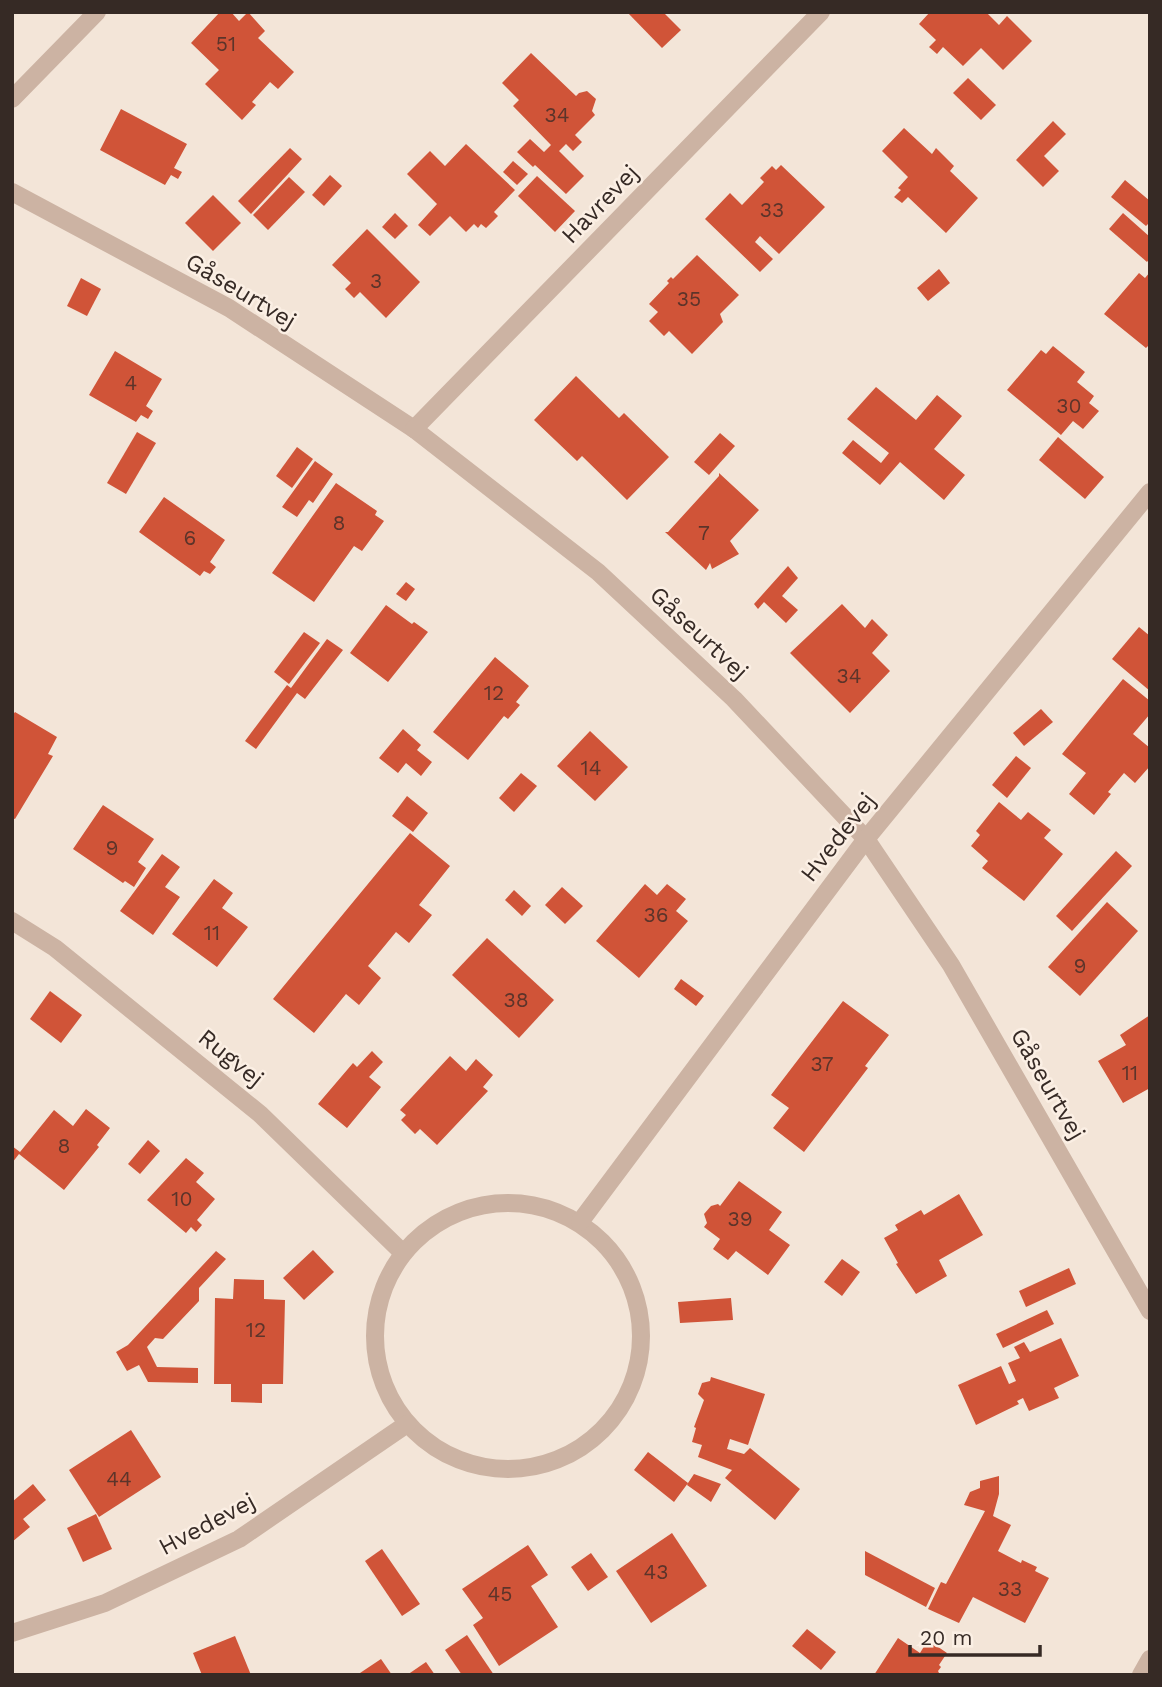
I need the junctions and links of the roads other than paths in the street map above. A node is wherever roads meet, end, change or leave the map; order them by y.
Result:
1 (97, 12) edge
2 (821, 12) edge
3 (12, 99) edge
4 (12, 192) edge
5 (414, 429) junction
6 (1150, 492) edge
7 (866, 839) junction
8 (12, 921) edge
9 (580, 1222) junction
10 (403, 1253) junction
11 (1150, 1311) edge
12 (407, 1424) junction
13 (12, 1633) edge
14 (1150, 1659) edge
15 (1141, 1675) edge

1 - 3 street
2 - 5 street, Havrevej
4 - 5 street, Gåseurtvej
5 - 7 street, Gåseurtvej
6 - 7 street, Hvedevej
7 - 9 street, Hvedevej
7 - 11 street, Gåseurtvej
8 - 10 street, Rugvej
9 - 10 street
9 - 12 street
10 - 12 street
12 - 13 street, Hvedevej
14 - 15 street

